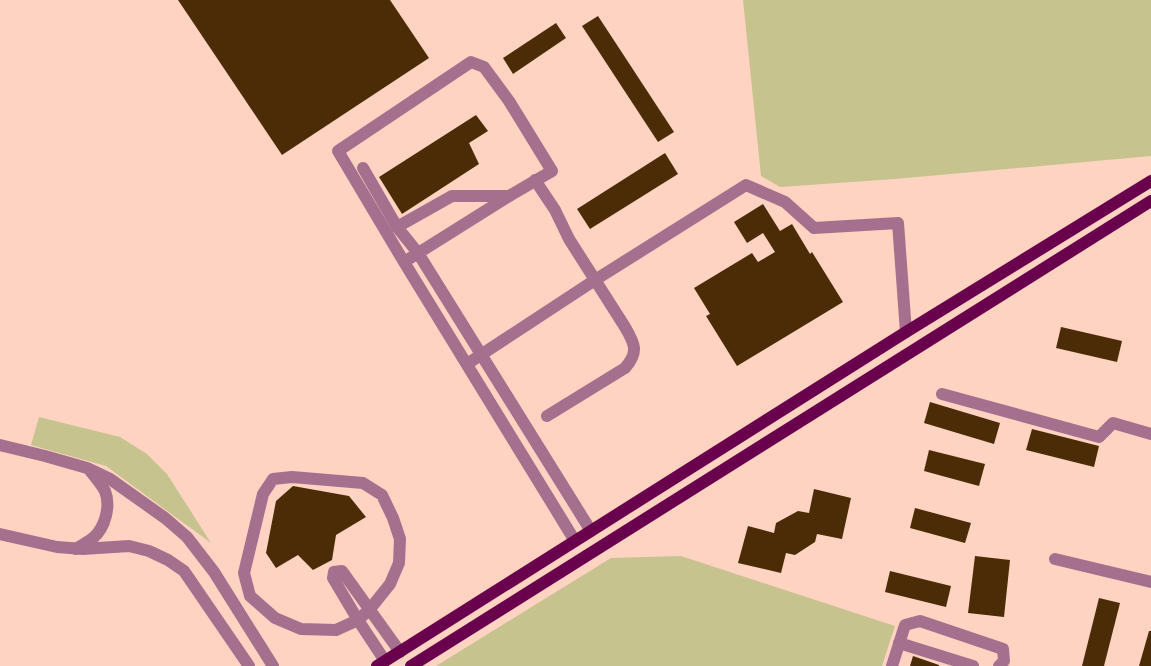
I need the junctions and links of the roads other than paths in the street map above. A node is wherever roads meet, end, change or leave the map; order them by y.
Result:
1 (363, 168) dead end
2 (535, 180) junction
3 (1151, 181) edge
4 (509, 196) junction
5 (1151, 201) edge
6 (397, 227) junction
7 (418, 253) junction
8 (404, 262) junction
9 (596, 280) junction
10 (906, 332) junction
11 (481, 355) junction
12 (467, 364) junction
13 (942, 394) dead end
14 (547, 416) dead end
15 (1151, 434) edge
16 (0, 446) edge
17 (88, 468) junction
18 (590, 531) junction
19 (0, 534) edge
20 (575, 541) junction
21 (76, 549) junction
22 (1055, 559) dead end
23 (1151, 582) edge
24 (369, 610) junction
25 (358, 620) junction
26 (900, 643) junction
27 (400, 652) junction
28 (381, 663) edge
29 (249, 666) edge
30 (273, 666) edge
31 (411, 666) edge
32 (892, 666) edge
33 (974, 666) edge
34 (999, 666) edge

1 - 6 street
2 - 4 street
2 - 8 street
2 - 9 street
3 - 10 main road
4 - 6 street
4 - 7 street
5 - 31 main road
6 - 7 street
7 - 8 street
7 - 11 street
8 - 12 street
9 - 10 street
9 - 11 street
9 - 14 street
10 - 18 main road
11 - 12 street
11 - 18 street
12 - 20 street
13 - 15 street
16 - 17 street
17 - 21 street
17 - 30 street
18 - 20 main road
19 - 21 street
20 - 27 main road
21 - 29 street
22 - 23 street
24 - 25 street
24 - 25 street
24 - 25 street
24 - 27 street
25 - 28 street
26 - 32 street
26 - 33 street
26 - 34 street
27 - 28 main road

